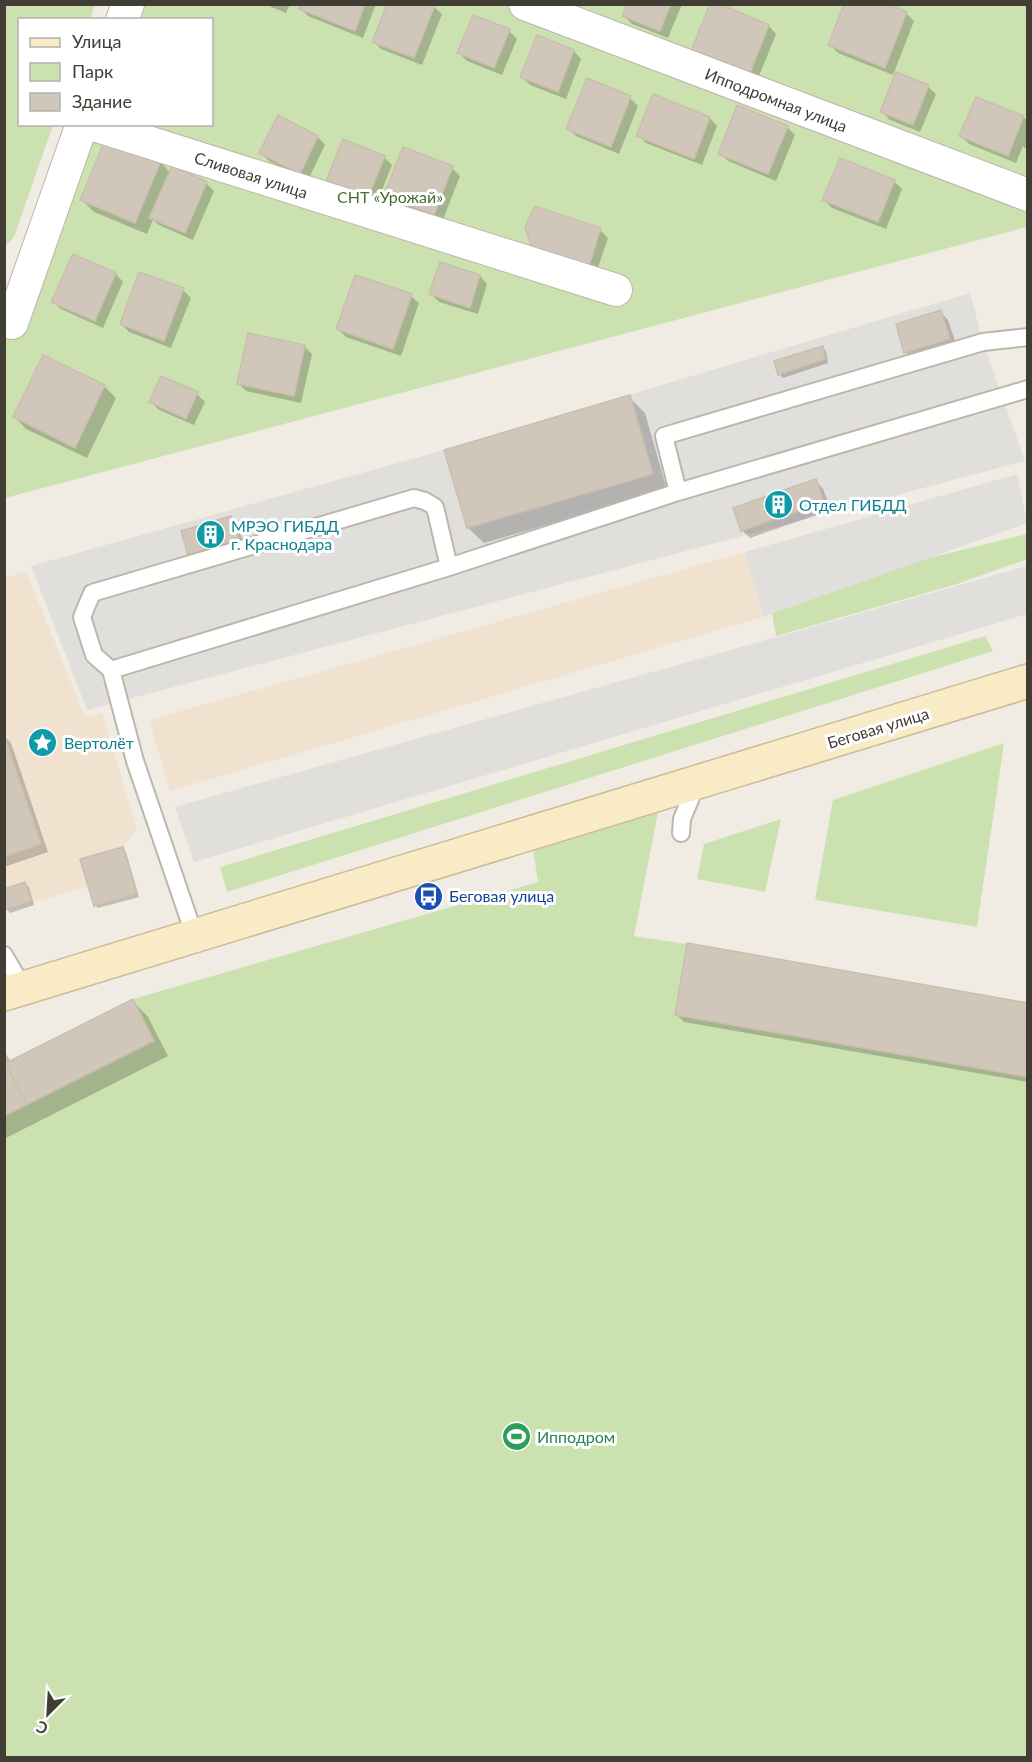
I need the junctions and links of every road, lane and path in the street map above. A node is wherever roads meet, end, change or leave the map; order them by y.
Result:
1 (525, 4) edge
2 (81, 126) edge
3 (97, 126) edge
4 (1028, 195) edge
5 (616, 290) dead end
6 (4, 321) edge
7 (1028, 337) edge
8 (1028, 389) edge
9 (678, 492) junction
10 (449, 567) junction
11 (111, 670) junction
12 (1028, 681) edge
13 (697, 783) junction
14 (681, 833) dead end
15 (195, 937) junction
16 (4, 955) edge
17 (14, 992) edge

1 - 4 street, Ипподромная улица
2 - 6 street
3 - 5 street, Сливовая улица
7 - 9 lane
8 - 9 lane
9 - 10 lane
10 - 11 lane
10 - 11 lane
11 - 15 lane
12 - 13 street, Беговая улица
13 - 14 lane
13 - 15 street, Беговая улица
15 - 17 street, Беговая улица
16 - 17 lane

